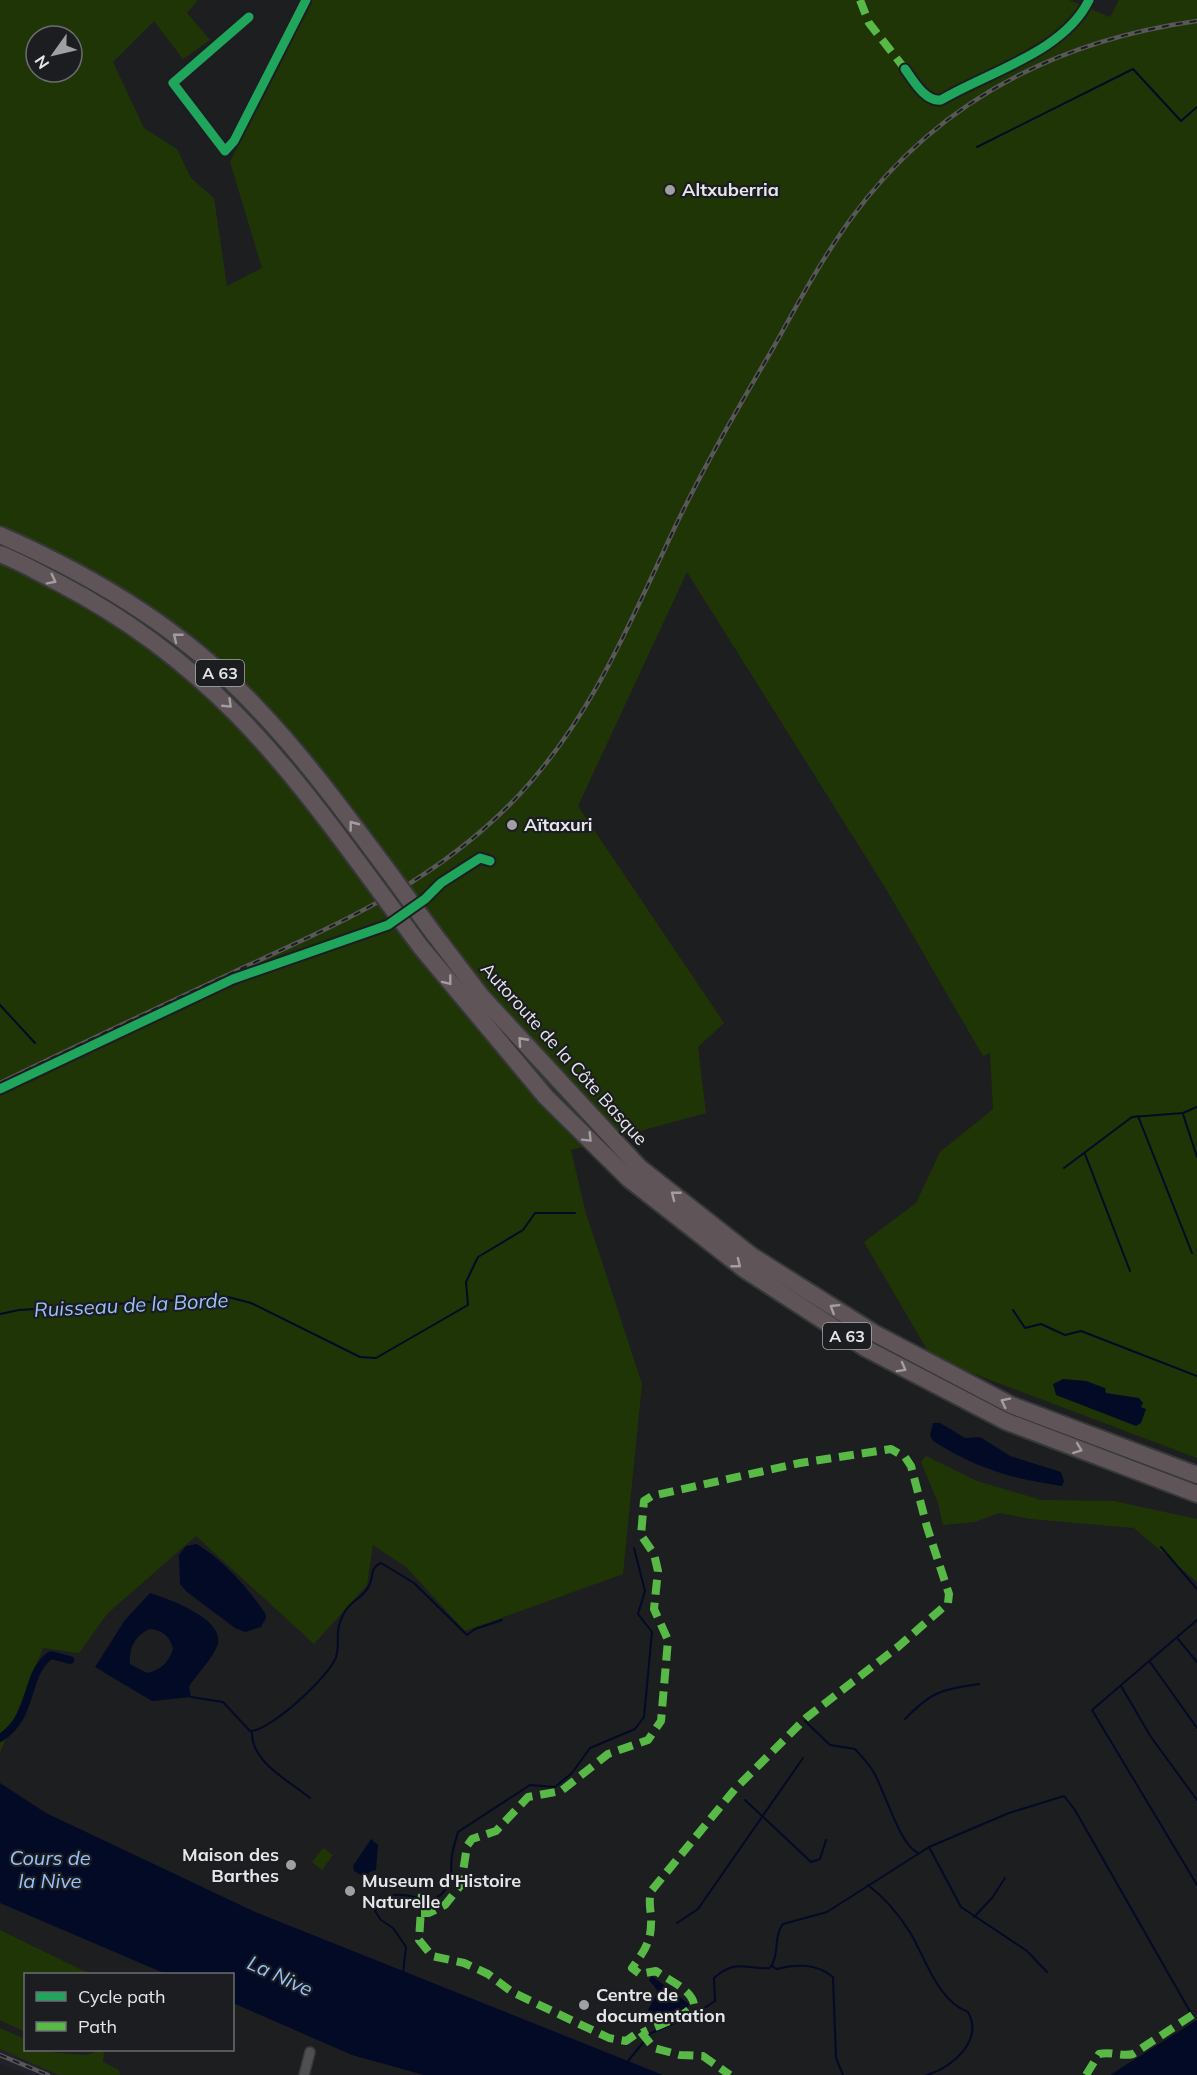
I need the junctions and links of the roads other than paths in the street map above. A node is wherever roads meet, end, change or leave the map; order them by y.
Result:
1 (306, 0) edge
2 (1089, 0) edge
3 (249, 17) dead end
4 (905, 69) dead end
5 (0, 535) edge
6 (0, 554) edge
7 (490, 861) dead end
8 (425, 899) dead end
9 (388, 925) dead end
10 (0, 1089) edge
11 (1197, 1475) edge
12 (1197, 1494) edge
13 (310, 2052) dead end
14 (304, 2075) edge

1 - 3 street
2 - 4 street
11 -> 5 highway, Autoroute de la Côte Basque / A 63, bridge
6 -> 12 highway, Autoroute de la Côte Basque / A 63, bridge
7 - 8 street
9 - 10 street
13 - 14 street

